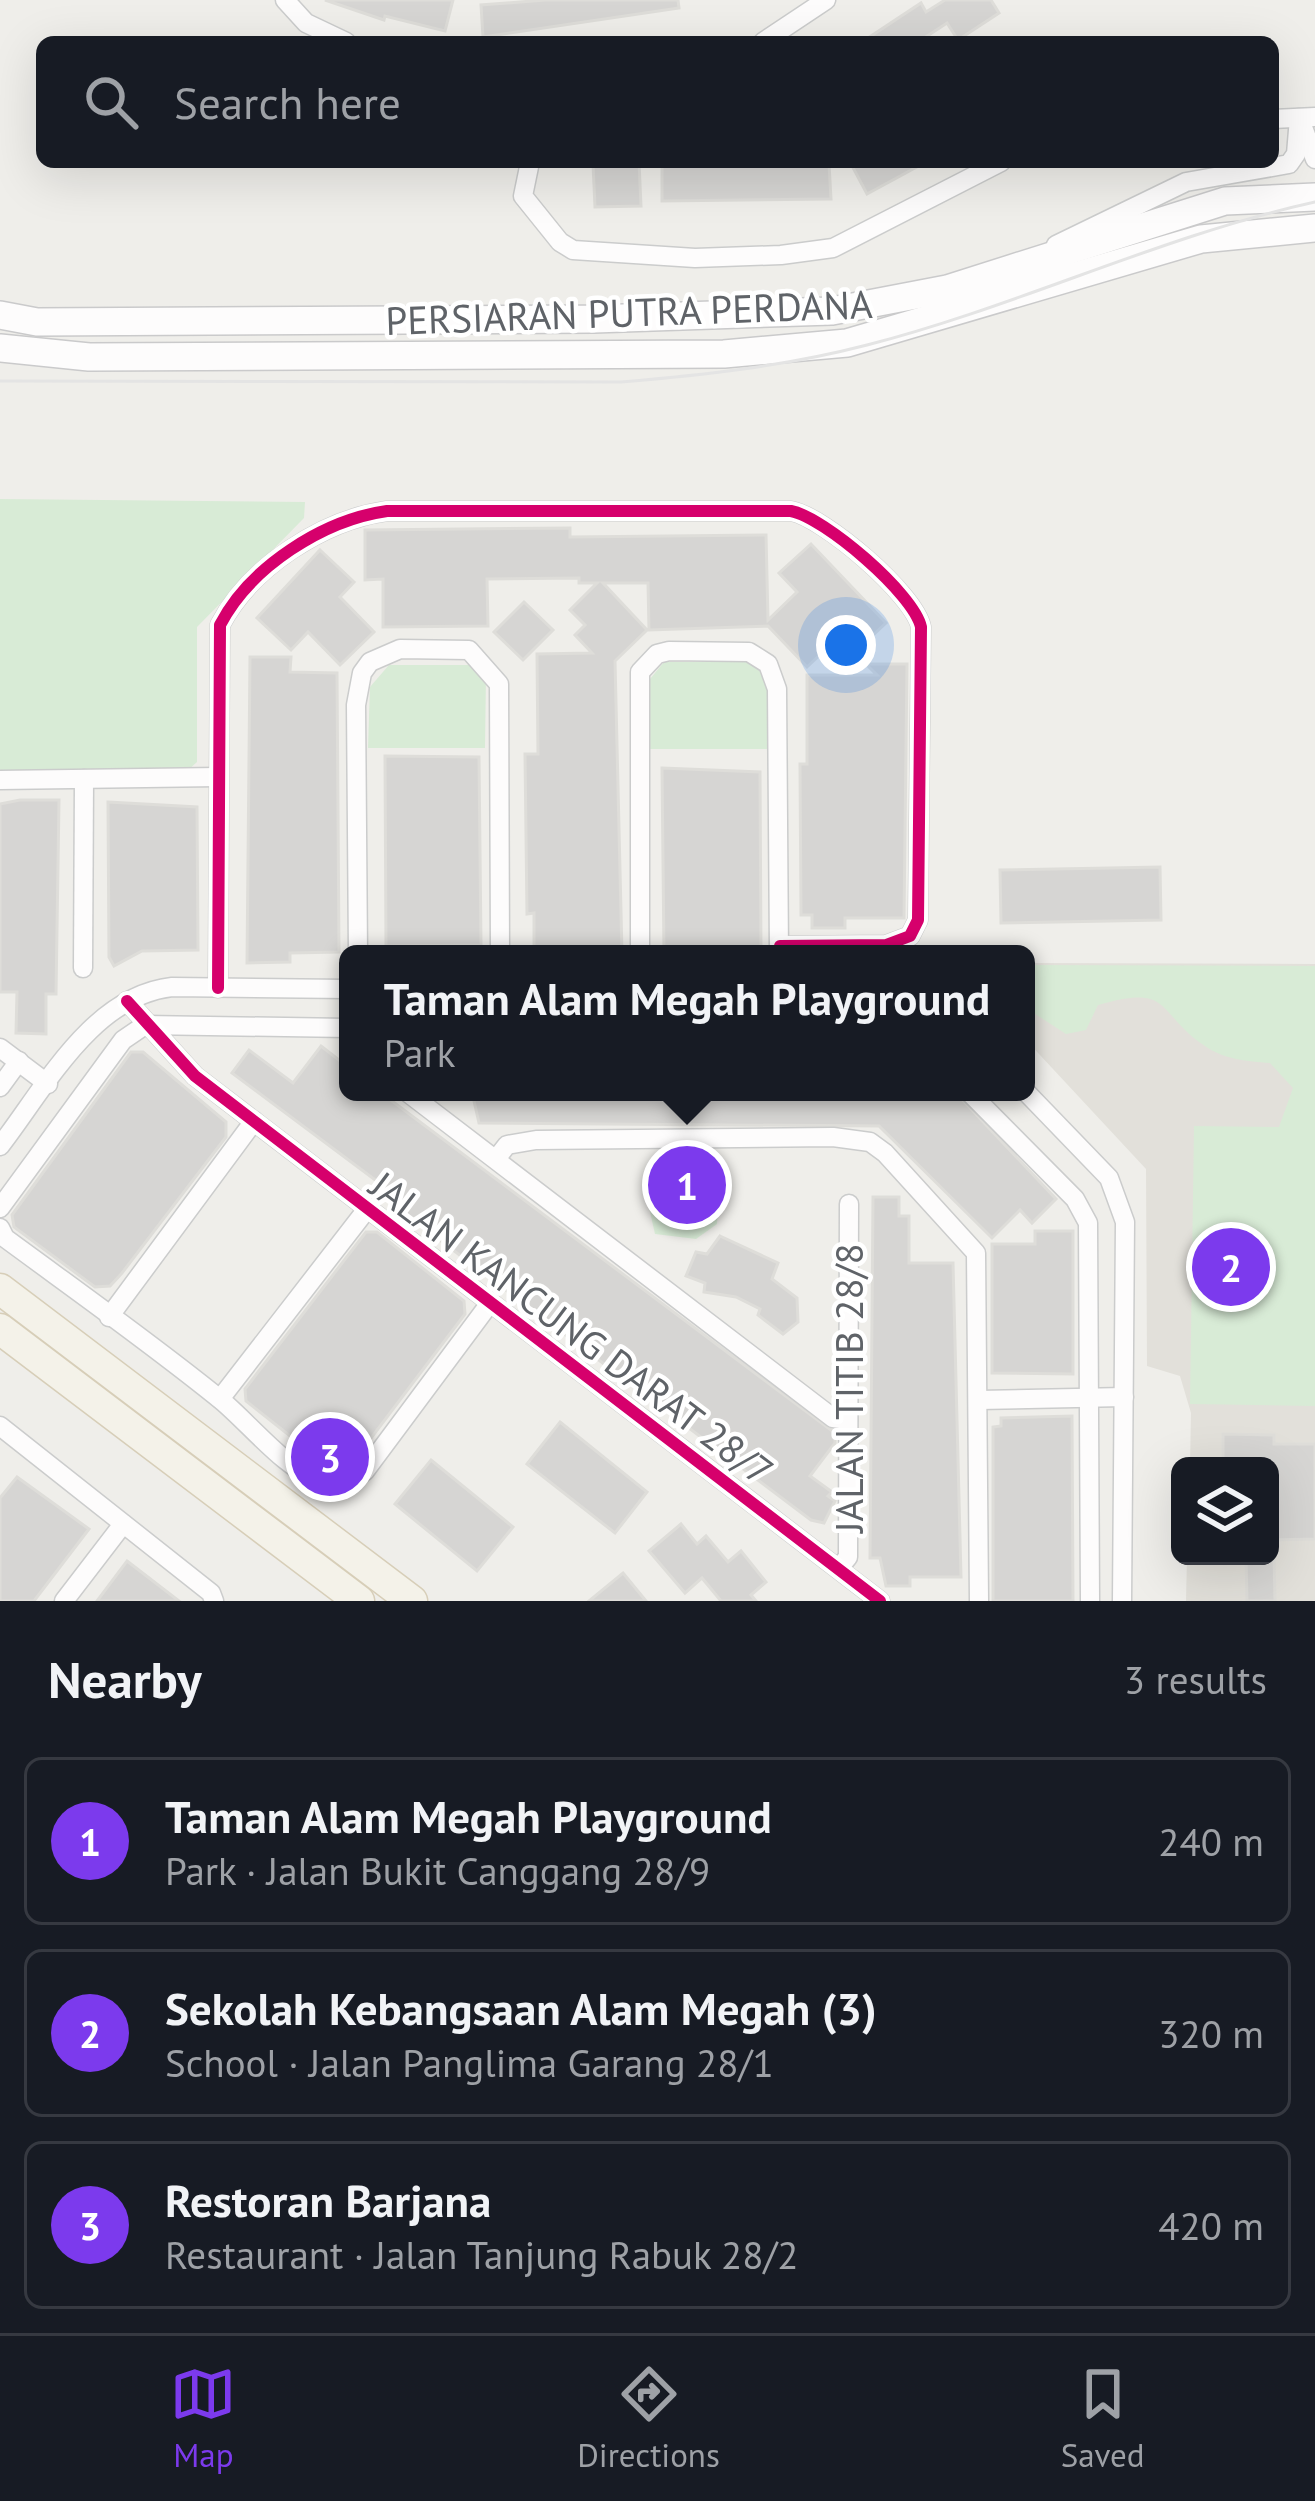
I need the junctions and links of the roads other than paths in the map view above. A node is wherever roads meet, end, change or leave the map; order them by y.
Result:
1 (285, 0) edge
2 (826, 0) edge
3 (333, 36) edge
4 (772, 36) edge
5 (1307, 117) edge
6 (1315, 159) edge
7 (1279, 166) edge
8 (529, 168) edge
9 (988, 168) edge
10 (1266, 168) edge
11 (1315, 197) edge
12 (1315, 228) edge
13 (1014, 266) junction
14 (0, 315) edge
15 (0, 348) edge
16 (218, 777) junction
17 (85, 779) junction
18 (0, 780) edge
19 (915, 929) junction
20 (358, 945) edge
21 (500, 945) edge
22 (640, 945) edge
23 (780, 945) edge
24 (868, 945) edge
25 (915, 945) edge
26 (83, 968) dead end
27 (218, 988) junction
28 (339, 988) edge
29 (127, 1001) junction
30 (145, 1025) junction
31 (338, 1028) edge
32 (0, 1048) edge
33 (19, 1061) junction
34 (48, 1084) junction
35 (0, 1087) edge
36 (418, 1101) edge
37 (978, 1101) edge
38 (1035, 1101) edge
39 (254, 1121) junction
40 (0, 1146) edge
41 (496, 1159) junction
42 (849, 1204) dead end
43 (0, 1208) edge
44 (367, 1209) junction
45 (0, 1228) edge
46 (0, 1289) edge
47 (490, 1303) junction
48 (109, 1317) junction
49 (0, 1329) edge
50 (1124, 1397) junction
51 (1088, 1398) junction
52 (220, 1400) junction
53 (979, 1400) junction
54 (848, 1420) junction
55 (4, 1438) edge
56 (123, 1524) junction
57 (293, 1551) junction
58 (839, 1568) junction
59 (64, 1601) edge
60 (214, 1601) edge
61 (320, 1601) edge
62 (359, 1601) edge
63 (412, 1601) edge
64 (880, 1601) edge
65 (979, 1601) edge
66 (1090, 1601) edge
67 (1122, 1601) edge

1 - 3 street
2 - 4 street
5 - 6 street
5 - 7 street
8 - 9 street
10 - 13 street
11 - 13 main road, PERSIARAN PUTRA PERDANA
12 - 15 main road, PERSIARAN PUTRA PERDANA
13 - 14 main road, PERSIARAN PUTRA PERDANA
16 - 17 street
16 - 19 street
16 - 27 street
17 - 18 street
17 - 26 street
19 - 24 street
19 - 25 street
20 - 21 street
22 - 23 street
27 - 28 street
27 - 29 street
29 - 30 street, JALAN KANCUNG DARAT 28/7
29 - 34 street
30 - 31 street
30 - 39 street, JALAN KANCUNG DARAT 28/7
30 - 43 street
32 - 33 street
33 - 34 street
33 - 35 street
34 - 40 street
36 - 41 street
37 - 51 street
38 - 50 street
39 - 44 street, JALAN KANCUNG DARAT 28/7
39 - 48 street
41 - 53 street
41 - 54 street
42 - 54 street, JALAN TITIB 28/8
44 - 47 street, JALAN KANCUNG DARAT 28/7
44 - 52 street
45 - 48 street
46 - 63 main road
47 - 52 street
47 - 58 street, JALAN KANCUNG DARAT 28/7
48 - 52 street
49 - 57 main road
50 - 51 street
50 - 67 street
51 - 53 street
51 - 66 street
53 - 65 street
54 - 58 street, JALAN TITIB 28/8
55 - 56 street
56 - 59 street
56 - 60 street
57 - 61 main road
57 - 62 main road
58 - 64 street, JALAN KANCUNG DARAT 28/7

